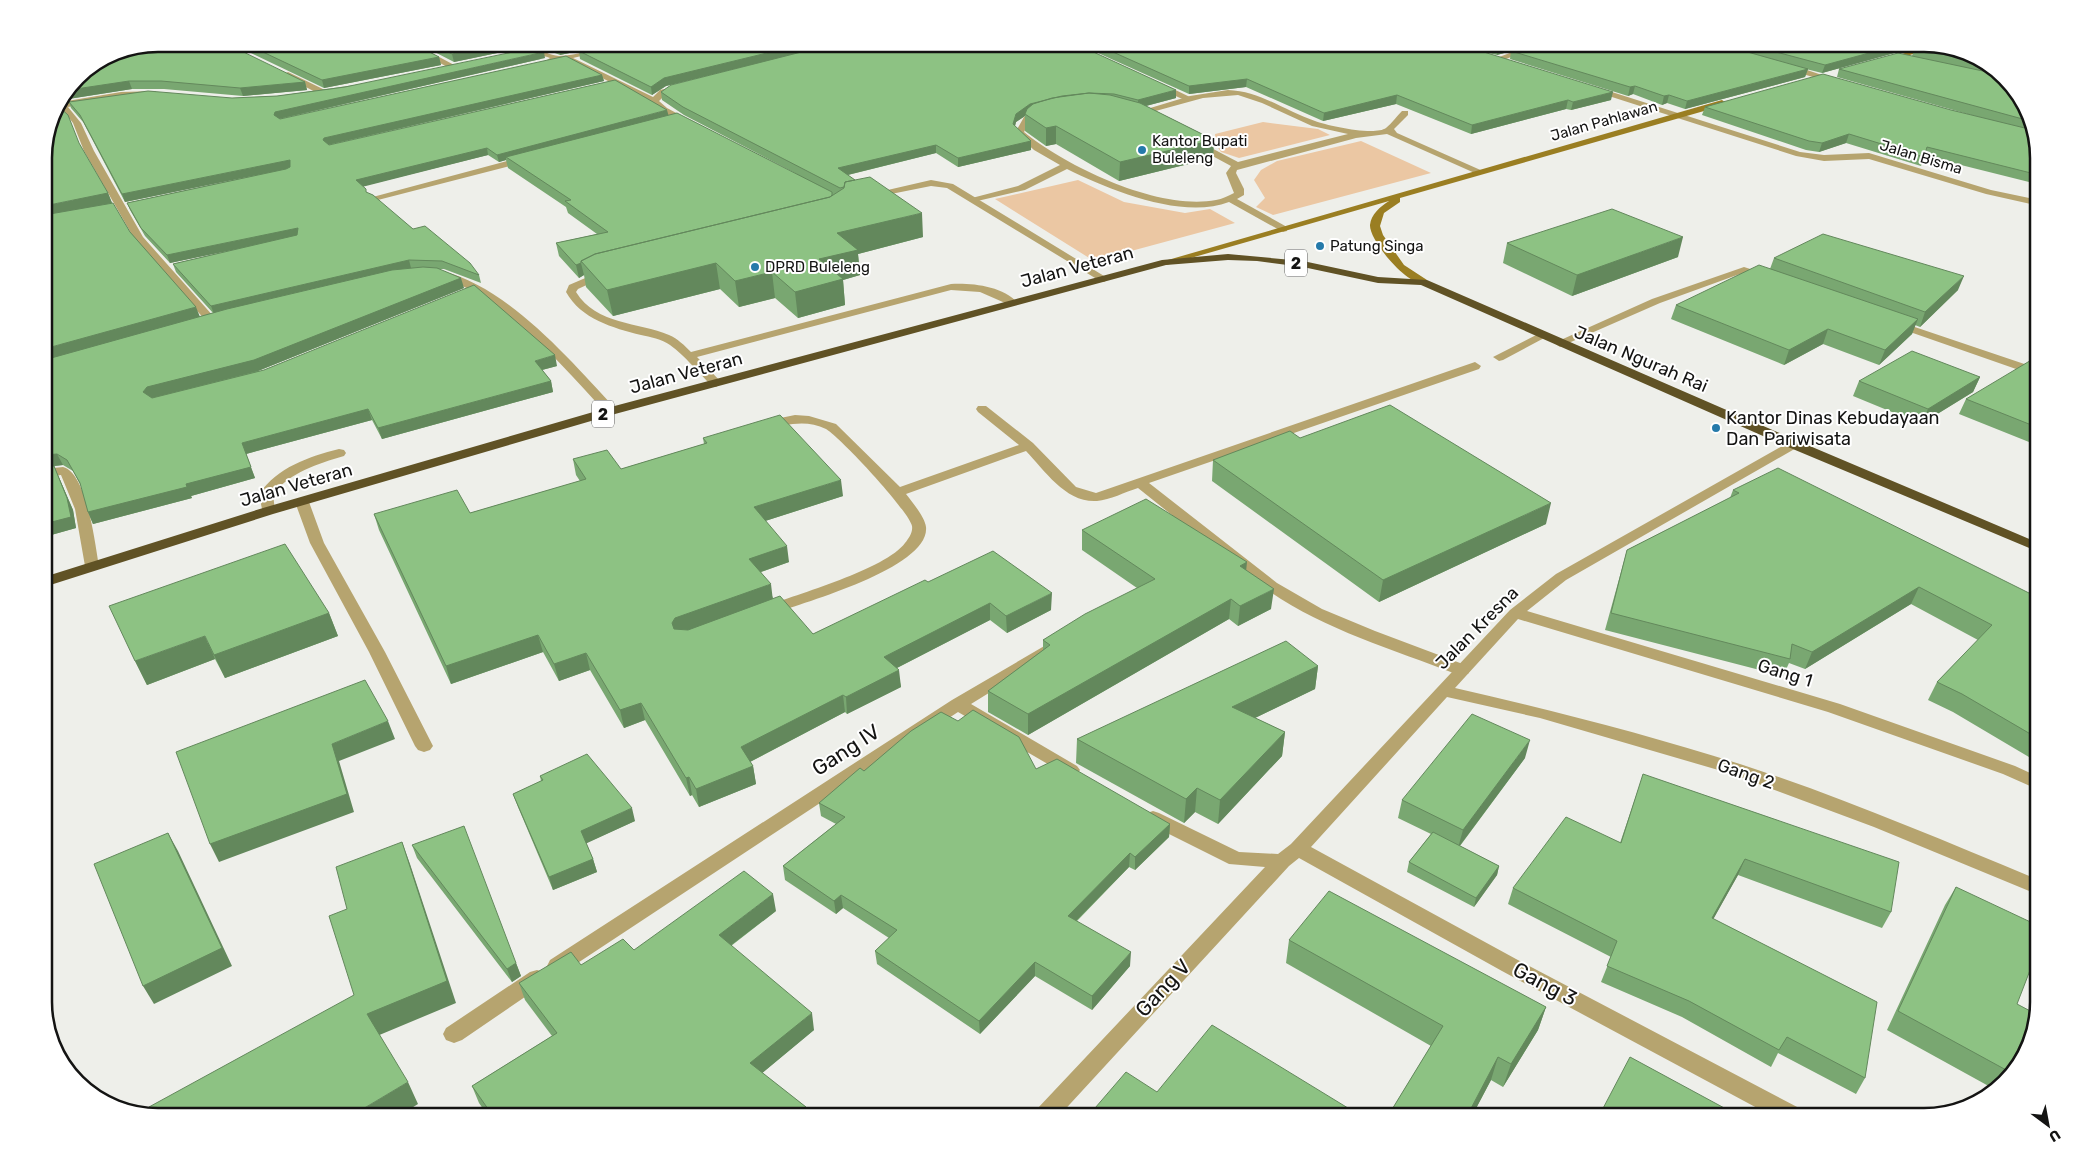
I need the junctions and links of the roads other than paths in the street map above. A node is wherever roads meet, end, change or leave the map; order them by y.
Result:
1 (1513, 52) edge
2 (1915, 52) edge
3 (429, 53) edge
4 (523, 53) edge
5 (544, 53) edge
6 (587, 53) edge
7 (514, 54) joint
8 (498, 56) edge
9 (1899, 57) junction
10 (563, 58) junction
11 (1916, 61) edge
12 (539, 63) edge
13 (1780, 64) edge
14 (1874, 64) edge
15 (1517, 65) edge
16 (277, 69) edge
17 (436, 69) edge
18 (1844, 72) edge
19 (1826, 78) junction
20 (1149, 81) edge
21 (618, 82) junction
22 (1807, 82) edge
23 (1844, 83) edge
24 (688, 85) edge
25 (1583, 85) edge
26 (598, 86) edge
27 (164, 93) edge
28 (310, 94) edge
29 (1190, 99) junction
30 (1732, 100) edge
31 (654, 101) junction
32 (68, 103) edge
33 (64, 110) edge
34 (1049, 111) edge
35 (1405, 114) edge
36 (1679, 115) junction
37 (1153, 118) edge
38 (697, 128) edge
39 (1389, 131) junction
40 (1356, 135) junction
41 (1188, 138) edge
42 (540, 155) edge
43 (1067, 165) junction
44 (1238, 166) junction
45 (1480, 172) junction
46 (1414, 191) junction
47 (374, 198) edge
48 (858, 198) edge
49 (973, 199) junction
50 (1232, 200) junction
51 (2030, 201) edge
52 (1283, 229) junction
53 (1166, 262) junction
54 (614, 271) edge
55 (430, 273) edge
56 (1104, 278) junction
57 (1777, 280) edge
58 (1424, 282) junction
59 (477, 289) junction
60 (461, 296) edge
61 (1012, 303) junction
62 (210, 319) edge
63 (1887, 321) edge
64 (1542, 335) junction
65 (1560, 343) junction
66 (688, 356) junction
67 (1499, 357) dead end
68 (1475, 366) dead end
69 (2030, 370) edge
70 (716, 383) junction
71 (982, 409) dead end
72 (611, 411) junction
73 (749, 430) edge
74 (1793, 444) junction
75 (1028, 446) junction
76 (339, 453) dead end
77 (53, 472) edge
78 (1139, 482) junction
79 (898, 492) junction
80 (302, 502) junction
81 (268, 511) junction
82 (2030, 544) edge
83 (92, 566) junction
84 (53, 579) edge
85 (759, 613) edge
86 (1515, 613) junction
87 (1058, 643) edge
88 (1462, 670) junction
89 (1443, 691) junction
90 (958, 704) junction
91 (424, 746) dead end
92 (2030, 780) edge
93 (1090, 782) edge
94 (1142, 812) edge
95 (1290, 855) junction
96 (2030, 884) edge
97 (454, 1034) dead end
98 (1052, 1108) edge
99 (1778, 1108) edge

1 - 15 street
2 - 9 main road
3 - 17 street
4 - 7 street
5 - 10 street
6 - 10 street
7 - 8 street
9 - 11 street
9 - 14 main road
10 - 12 street
10 - 21 street
13 - 19 street
16 - 28 street
18 - 19 main road
19 - 22 main road
19 - 23 street
20 - 29 street
21 - 26 street
21 - 31 street
24 - 31 street
25 - 36 street, Jalan Bisma
27 - 32 street
29 - 37 street
29 - 40 street
30 - 36 main road, Jalan Pahlawan
31 - 38 street
33 - 62 street
34 - 43 street
35 - 39 street
36 - 45 main road, Jalan Pahlawan
36 - 51 street, Jalan Bisma
39 - 40 street
39 - 45 street
40 - 44 street
41 - 44 street
42 - 47 street
43 - 49 street
43 - 50 street
44 - 50 street
45 - 46 main road, Jalan Pahlawan
46 - 52 main road, Jalan Pahlawan
46 - 58 main road, Jalan Ngurah Rai
48 - 49 street
49 - 56 street
50 - 52 street
52 - 53 main road, Jalan Veteran
53 - 56 highway, Jalan Veteran / 2
53 - 58 highway, Jalan Ngurah Rai / 2
54 - 66 street
55 - 59 street
56 - 61 highway, Jalan Veteran / 2
57 - 65 street
58 - 64 highway, Jalan Ngurah Rai / 2
59 - 60 street
59 - 72 street
61 - 66 street
61 - 70 highway, Jalan Veteran / 2
63 - 69 street
64 - 65 highway, Jalan Ngurah Rai / 2
64 - 67 street
65 - 74 highway, Jalan Ngurah Rai / 2
66 - 70 street
68 - 78 street
70 - 72 highway, Jalan Veteran / 2
71 - 75 street
72 - 80 highway, Jalan Veteran / 2
73 - 79 street
74 - 82 highway, Jalan Ngurah Rai / 2
74 - 86 street, Jalan Kresna
75 - 78 street
75 - 79 street
76 - 81 street
77 - 83 street
78 - 88 street
79 - 85 street
80 - 81 highway, Jalan Veteran / 2
80 - 91 street
81 - 83 highway, Jalan Veteran / 2
83 - 84 highway, Jalan Veteran / 2
86 - 88 street, Jalan Kresna
86 - 92 street, Gang 1
87 - 90 street, Gang IV
88 - 89 street, Jalan Kresna
89 - 95 street, Jalan Kresna
89 - 96 street, Gang 2
90 - 93 street
90 - 97 street, Gang IV
94 - 95 street
95 - 98 street, Gang V
95 - 99 street, Gang 3

